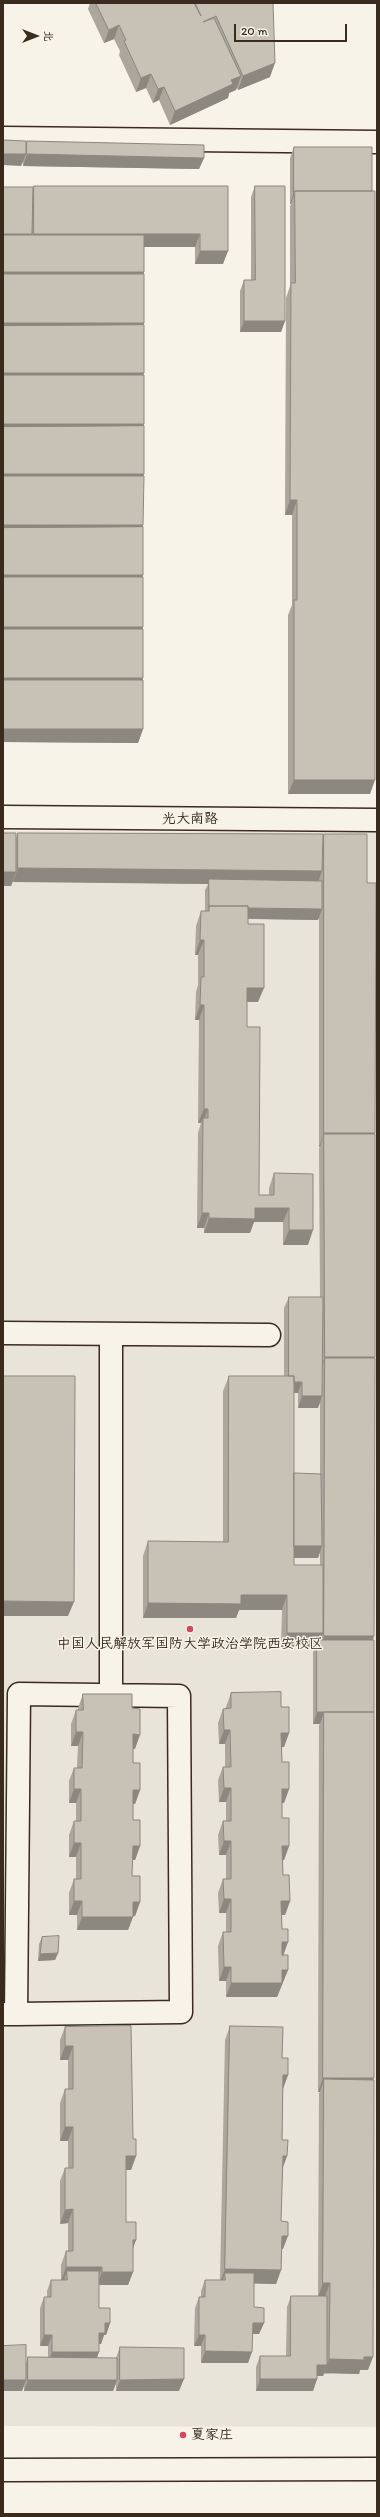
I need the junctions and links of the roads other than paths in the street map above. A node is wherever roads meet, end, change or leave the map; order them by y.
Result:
1 (3, 138) edge
2 (377, 142) edge
3 (3, 817) edge
4 (377, 820) edge
5 (3, 1333) edge
6 (111, 1334) junction
7 (269, 1335) dead end
8 (111, 1695) junction
9 (10, 2014) edge
10 (377, 2469) edge
11 (3, 2470) edge

1 - 2 street
3 - 4 street, 光大南路
5 - 6 street
6 - 7 street
6 - 8 street
8 - 9 street
8 - 9 street
10 - 11 street

